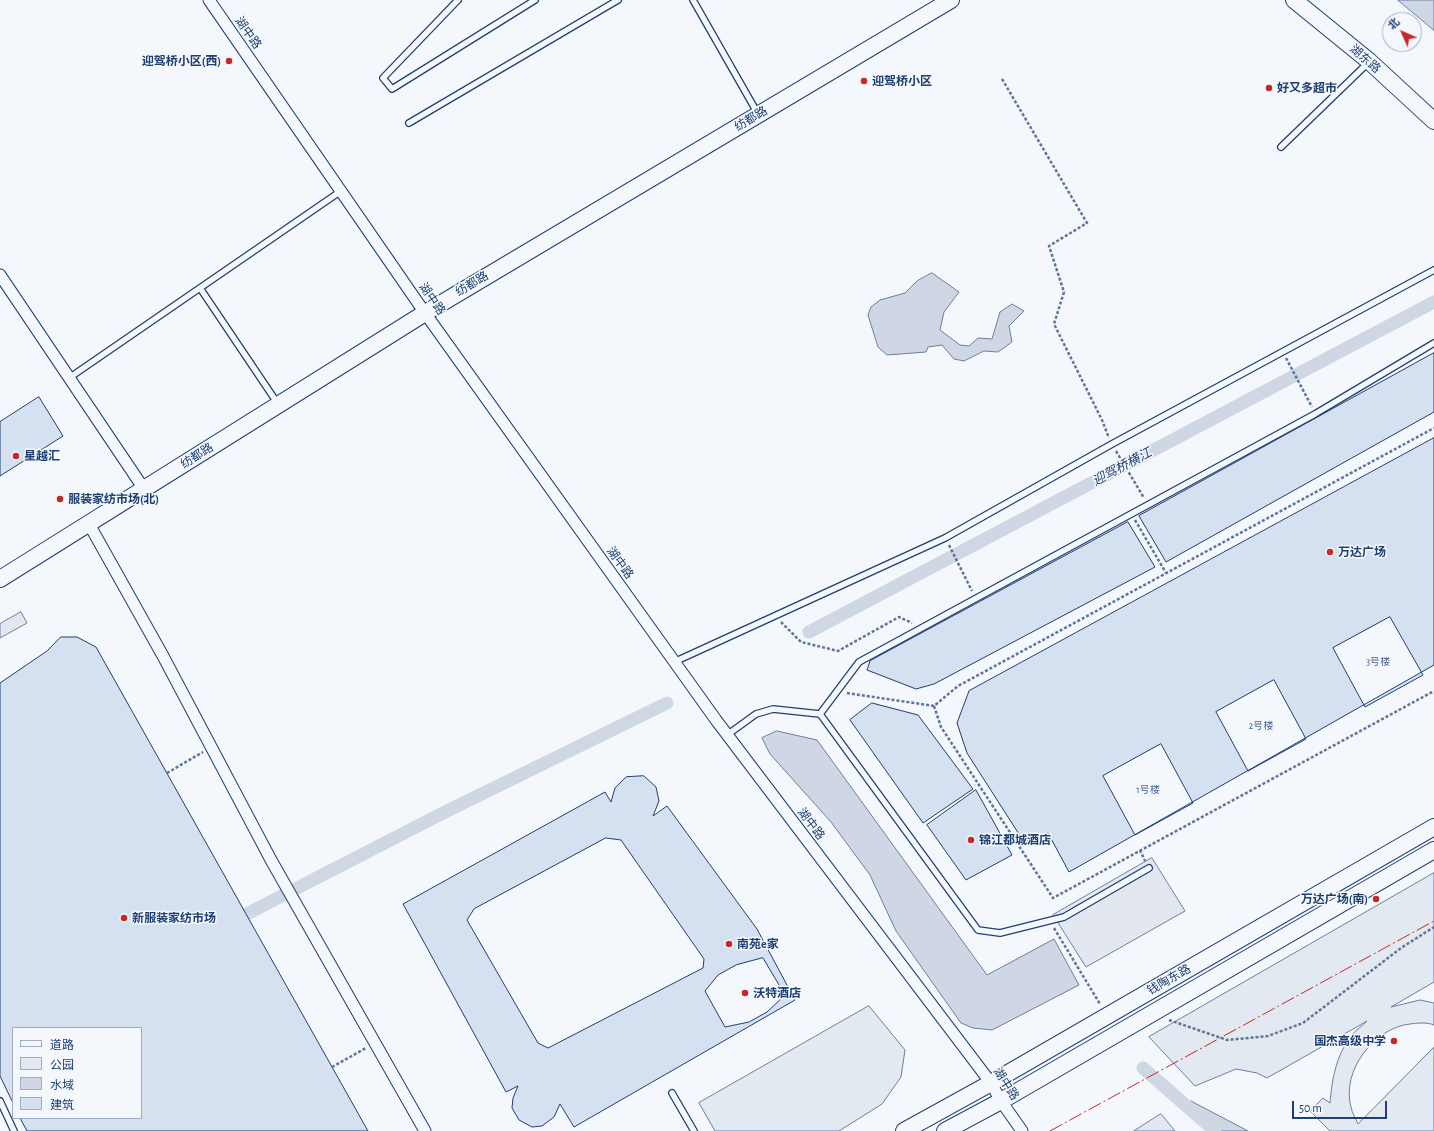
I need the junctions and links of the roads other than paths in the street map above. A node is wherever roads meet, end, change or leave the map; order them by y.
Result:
1 (209, 0) edge
2 (458, 0) edge
3 (618, 0) edge
4 (693, 0) edge
5 (951, 0) edge
6 (1294, 0) edge
7 (530, 1) edge
8 (1369, 61) junction
9 (758, 115) junction
10 (1434, 121) edge
11 (409, 123) dead end
12 (1281, 147) dead end
13 (341, 191) junction
14 (1434, 270) edge
15 (0, 275) edge
16 (200, 288) junction
17 (425, 313) junction
18 (1434, 343) edge
19 (69, 378) junction
20 (278, 405) junction
21 (144, 489) junction
22 (89, 524) junction
23 (0, 579) edge
24 (674, 662) junction
25 (820, 714) junction
26 (727, 735) junction
27 (1434, 827) edge
28 (1434, 850) edge
29 (1149, 868) dead end
30 (991, 1083) junction
31 (672, 1093) dead end
32 (0, 1101) edge
33 (1001, 1101) junction
34 (14, 1131) edge
35 (425, 1131) edge
36 (694, 1131) edge
37 (904, 1131) edge
38 (945, 1131) edge
39 (1022, 1131) edge

1 - 13 street, 湖中路
2 - 7 lane
3 - 11 lane
4 - 9 lane
5 - 9 street, 纺都路
6 - 8 street, 湖东路
8 - 10 street, 湖东路
8 - 12 lane
9 - 17 street, 纺都路
13 - 16 lane
13 - 17 street, 湖中路
14 - 24 lane
15 - 19 street
16 - 19 lane
16 - 20 lane
17 - 20 street, 纺都路
17 - 24 street, 湖中路
18 - 25 lane
19 - 21 street
20 - 21 street, 纺都路
21 - 22 street, 纺都路
22 - 23 street, 纺都路
22 - 35 street
24 - 26 street, 湖中路
25 - 26 lane
25 - 29 lane
26 - 30 street, 湖中路
27 - 30 street, 钱陶东路
28 - 33 street, 钱陶东路
30 - 33 street, 湖中路
30 - 37 street, 钱陶东路
31 - 36 lane
32 - 34 lane
33 - 38 street, 钱陶东路
33 - 39 street, 湖中路

